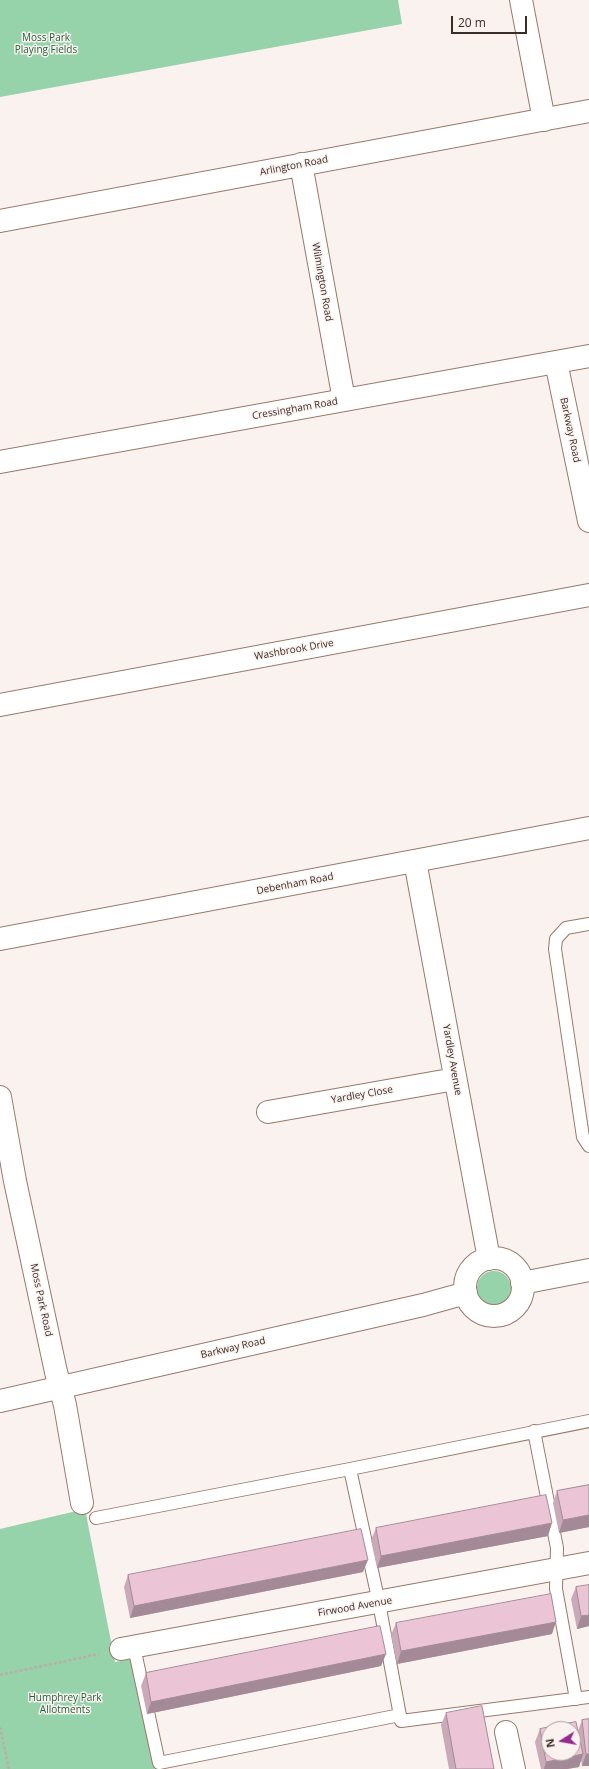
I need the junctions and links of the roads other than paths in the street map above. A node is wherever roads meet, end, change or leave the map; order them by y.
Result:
1 (521, 0) edge
2 (589, 111) edge
3 (544, 120) junction
4 (301, 164) junction
5 (0, 221) edge
6 (589, 356) edge
7 (556, 362) junction
8 (344, 400) junction
9 (0, 462) edge
10 (589, 520) edge
11 (589, 595) edge
12 (0, 704) edge
13 (589, 828) edge
14 (415, 861) junction
15 (589, 924) edge
16 (0, 939) edge
17 (455, 1079) junction
18 (0, 1097) edge
19 (268, 1112) dead end
20 (589, 1146) edge
21 (8, 1183) edge
22 (489, 1259) junction
23 (589, 1270) edge
24 (522, 1282) junction
25 (466, 1294) junction
26 (60, 1387) junction
27 (0, 1401) edge
28 (589, 1421) edge
29 (534, 1431) junction
30 (350, 1469) junction
31 (89, 1510) joint
32 (589, 1563) edge
33 (556, 1570) junction
34 (379, 1603) junction
35 (128, 1648) joint
36 (589, 1697) edge
37 (576, 1699) junction
38 (400, 1715) junction
39 (506, 1732) dead end
40 (514, 1769) edge

1 - 3 street
2 - 3 street, Arlington Road
3 - 4 street, Arlington Road
4 - 5 street, Arlington Road
4 - 8 street, Wilmington Road
6 - 7 street, Cressingham Road
7 - 8 street, Cressingham Road
7 - 10 street, Barkway Road
8 - 9 street, Cressingham Road
11 - 12 street, Washbrook Drive
13 - 14 street, Debenham Road
14 - 16 street, Debenham Road
14 - 17 street, Yardley Avenue
15 - 20 lane
17 - 19 street, Yardley Close
17 - 22 street, Yardley Avenue
18 - 21 street, Moss Park Road
21 - 26 street, Moss Park Road
22 - 24 street
22 - 25 street
23 - 24 street
24 - 25 street
25 - 26 street, Barkway Road
26 - 27 street, Barkway Road
26 - 31 street, Moss Park Road
28 - 29 lane
29 - 30 lane
29 - 33 lane
30 - 31 lane
30 - 34 lane
32 - 33 street, Firwood Avenue
33 - 34 street, Firwood Avenue
33 - 37 lane
34 - 35 street, Firwood Avenue
34 - 38 lane
35 - 38 lane
36 - 37 lane
37 - 38 lane
39 - 40 street

